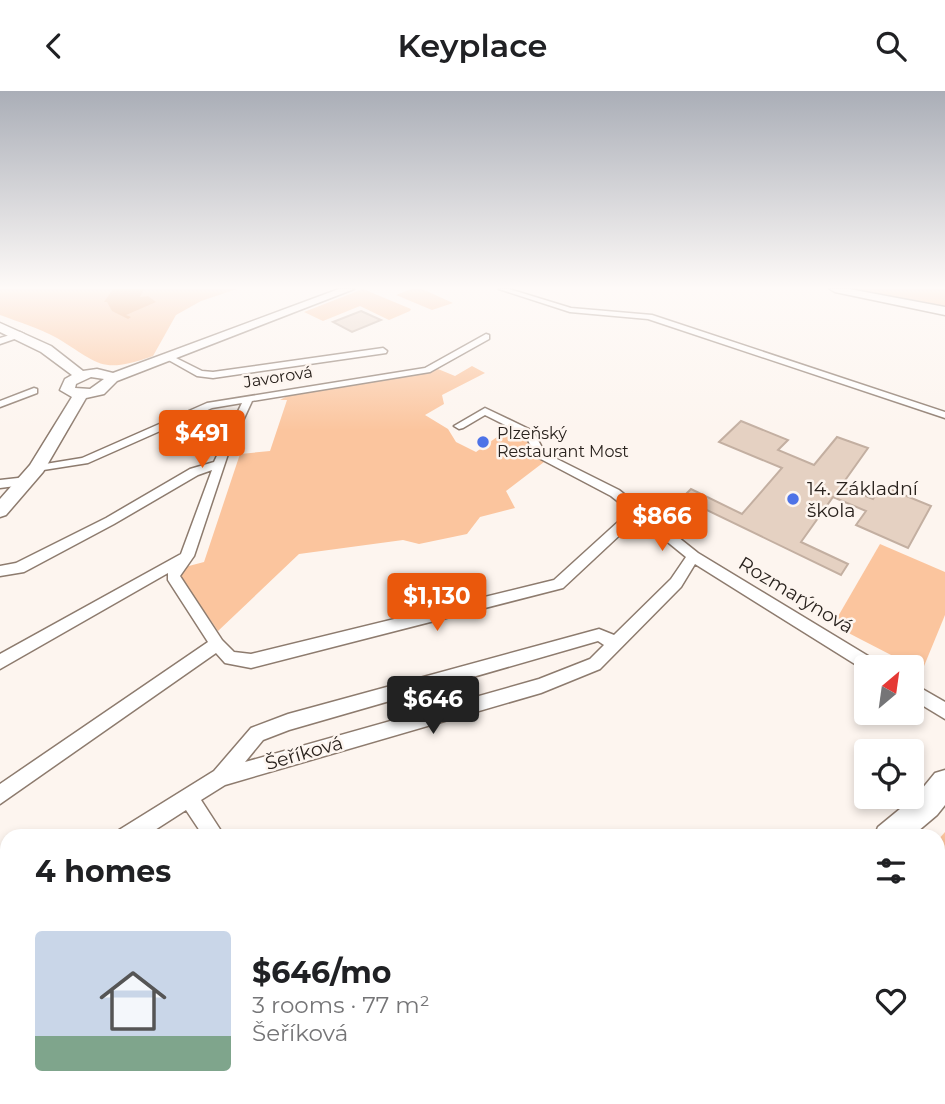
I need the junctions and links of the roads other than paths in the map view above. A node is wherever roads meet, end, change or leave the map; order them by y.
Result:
1 (24, 336) edge
2 (225, 336) edge
3 (707, 336) edge
4 (486, 337) dead end
5 (383, 351) dead end
6 (169, 358) junction
7 (81, 376) junction
8 (112, 378) junction
9 (34, 391) dead end
10 (81, 394) junction
11 (248, 398) junction
12 (0, 404) edge
13 (945, 415) edge
14 (459, 426) dead end
15 (221, 464) junction
16 (32, 475) junction
17 (0, 484) edge
18 (0, 511) edge
19 (637, 512) junction
20 (187, 556) junction
21 (693, 556) junction
22 (0, 571) edge
23 (617, 644) junction
24 (218, 645) junction
25 (854, 655) edge
26 (0, 662) edge
27 (924, 698) edge
28 (945, 711) edge
29 (221, 777) junction
30 (945, 783) edge
31 (0, 795) edge
32 (189, 798) junction
33 (139, 829) edge
34 (210, 829) edge
35 (898, 829) edge

1 - 7 street
2 - 6 street
3 - 13 street
4 - 11 street, Javorová
5 - 6 street
6 - 8 street
7 - 8 street
7 - 10 street
8 - 10 street
9 - 12 street
10 - 16 street
11 - 15 street
11 - 16 street, Javorová
14 - 19 street, Rozmarýnová
15 - 20 street
15 - 22 street
16 - 17 street, Javorová
16 - 18 street
19 - 21 street, Rozmarýnová
19 - 24 street
20 - 24 street
20 - 26 street
21 - 23 street, Šeříková
21 - 25 street, Rozmarýnová
23 - 29 street, Šeříková
23 - 29 street
24 - 31 street
27 - 28 street
29 - 32 street, Šeříková
30 - 35 street
32 - 33 street, Šeříková
32 - 34 street

